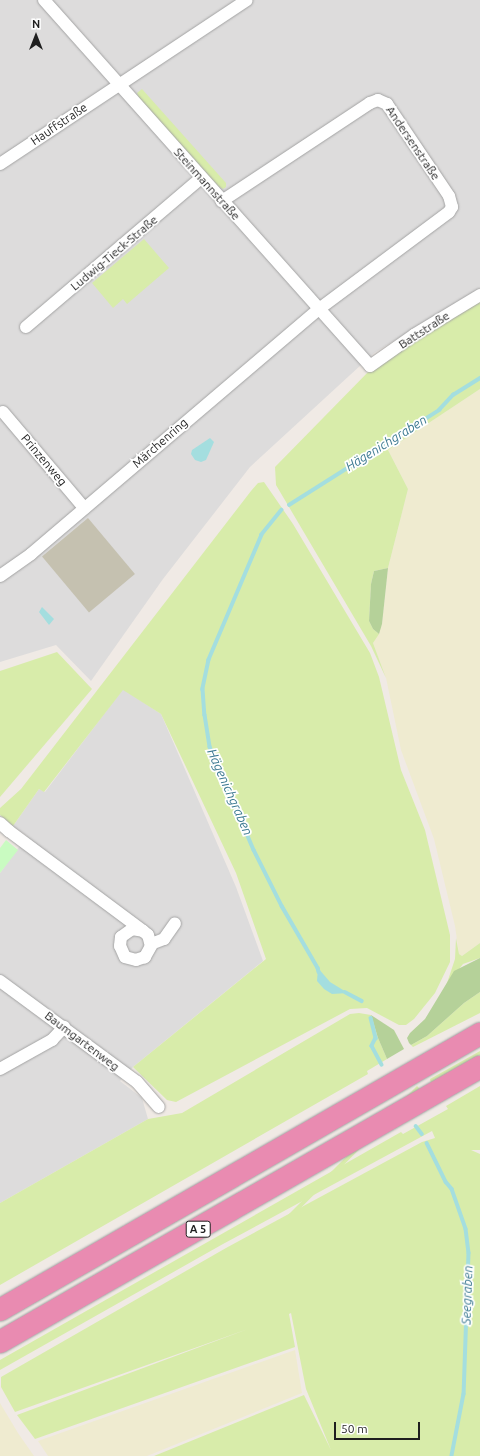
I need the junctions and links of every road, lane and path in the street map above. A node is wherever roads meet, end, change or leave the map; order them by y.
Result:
1 (44, 0) edge
2 (247, 0) edge
3 (118, 84) junction
4 (0, 164) edge
5 (201, 178) junction
6 (222, 201) junction
7 (480, 295) edge
8 (319, 309) junction
9 (26, 327) dead end
10 (370, 366) joint
11 (3, 412) dead end
12 (84, 508) junction
13 (0, 576) edge
14 (0, 823) edge
15 (175, 923) dead end
16 (143, 931) junction
17 (151, 944) junction
18 (0, 981) edge
19 (64, 1027) junction
20 (480, 1034) edge
21 (480, 1067) edge
22 (0, 1069) edge
23 (159, 1107) dead end
24 (0, 1310) edge
25 (0, 1342) edge

1 - 3 street, Steinmannstraße
2 - 3 street, Hauffstraße
3 - 4 street, Hauffstraße
3 - 5 street, Steinmannstraße
5 - 6 street, Steinmannstraße
5 - 9 street, Ludwig-Tieck-Straße
6 - 8 street, Steinmannstraße
6 - 8 street, Andersenstraße
7 - 10 street, Battstraße
8 - 10 street, Steinmannstraße
8 - 12 street, Märchenring
11 - 12 street, Prinzenweg
12 - 13 street, Märchenring
14 - 16 street
15 - 17 street
16 - 17 street
16 - 17 street
18 - 19 street, Baumgartenweg
19 - 22 street
19 - 23 street, Baumgartenweg
20 - 24 highway, A 5
21 - 25 highway, A 5

